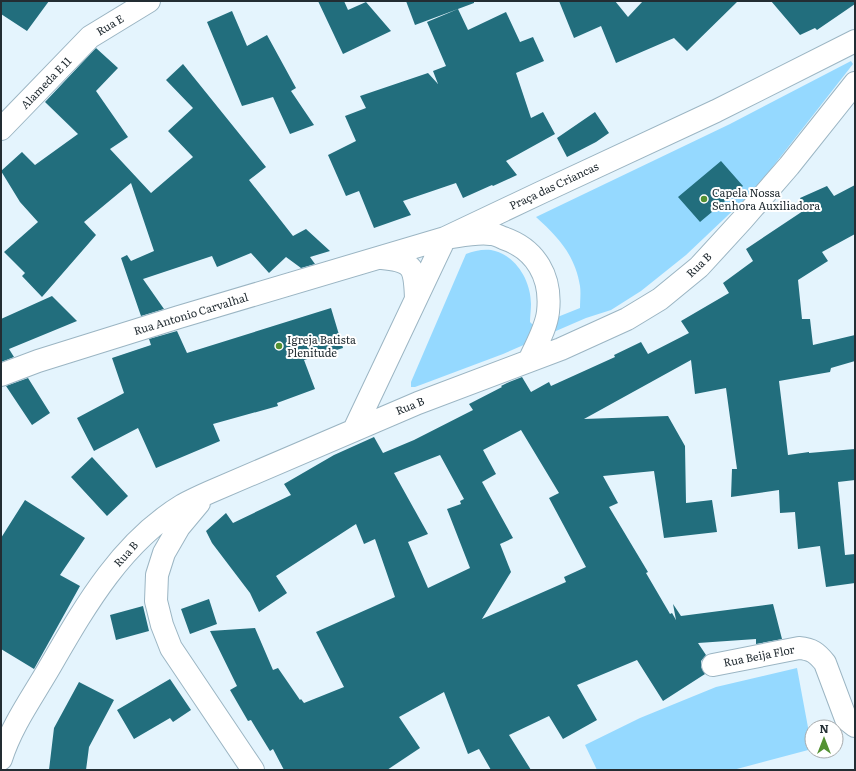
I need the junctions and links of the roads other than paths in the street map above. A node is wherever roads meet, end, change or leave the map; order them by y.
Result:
1 (149, 1) edge
2 (90, 37) joint
3 (855, 41) edge
4 (855, 83) edge
5 (1, 130) edge
6 (445, 238) junction
7 (382, 258) junction
8 (416, 299) junction
9 (529, 361) junction
10 (1, 375) edge
11 (354, 430) junction
12 (210, 492) junction
13 (713, 665) dead end
14 (855, 726) edge
15 (1, 758) edge
16 (253, 770) edge

1 - 2 street, Rua E
2 - 5 street, Alameda E 11
3 - 6 street, Praça das Criancas
4 - 9 street, Rua B
6 - 7 street, Rua Antonio Carvalhal
6 - 8 street
6 - 9 street
7 - 8 street, Rua Antonio Carvalhal
7 - 10 street, Rua Antonio Carvalhal
8 - 11 street
9 - 11 street, Rua B
11 - 12 street, Rua B
12 - 15 street, Rua B
12 - 16 street
13 - 14 street, Rua Beija Flor

